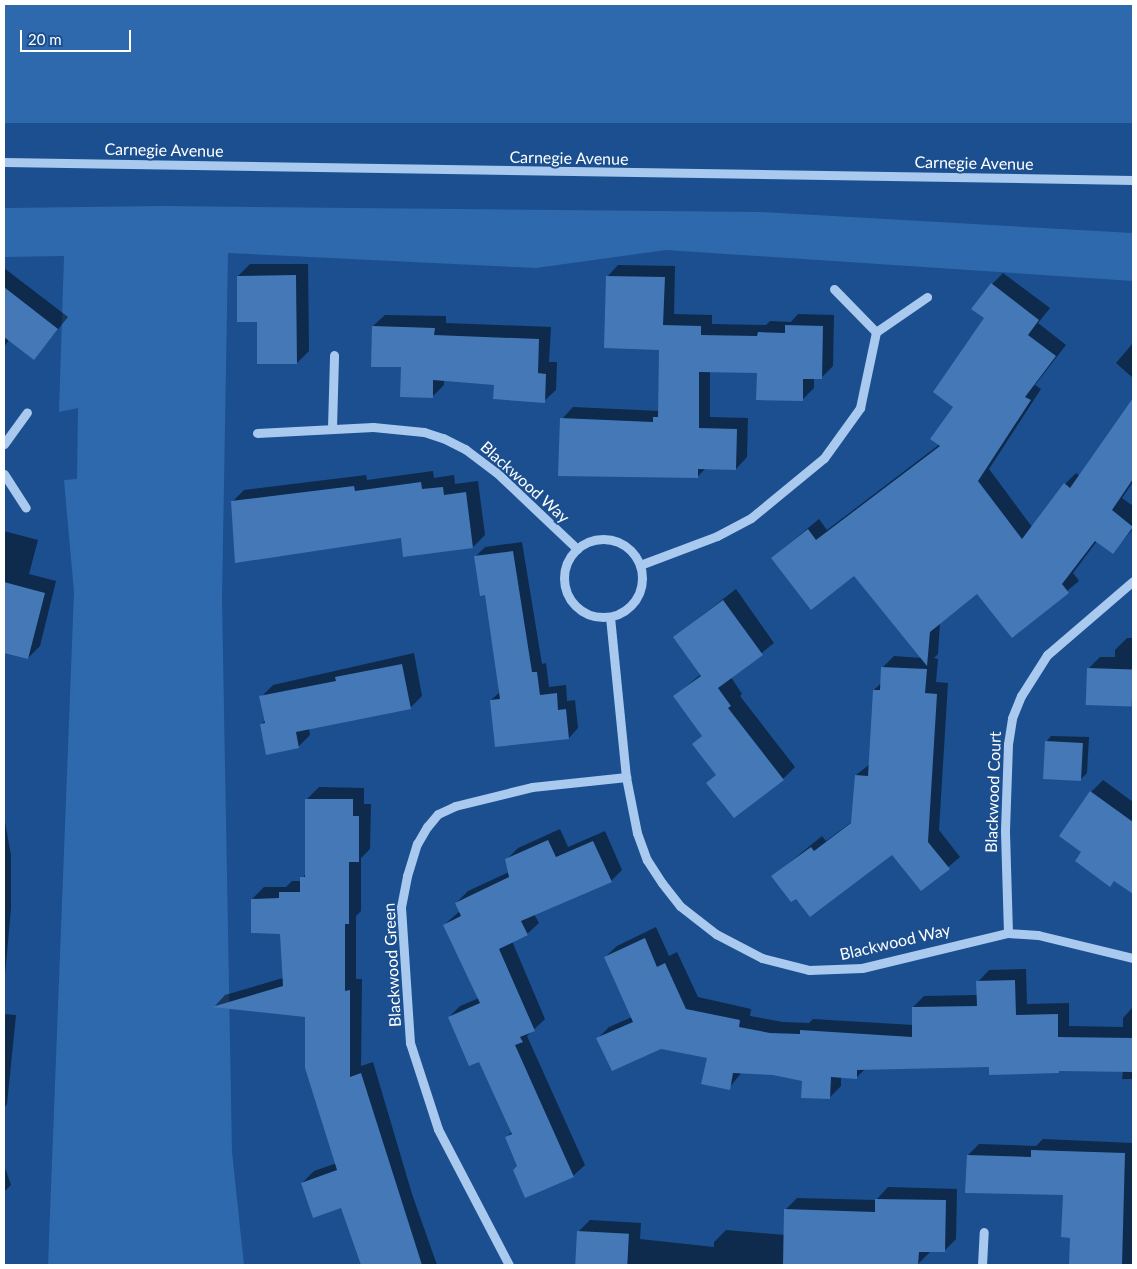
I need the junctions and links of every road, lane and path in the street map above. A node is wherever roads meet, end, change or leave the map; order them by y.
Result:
1 (4, 162) edge
2 (1133, 180) edge
3 (834, 289) dead end
4 (927, 297) dead end
5 (876, 332) junction
6 (334, 356) dead end
7 (26, 412) dead end
8 (332, 428) junction
9 (257, 433) dead end
10 (4, 444) edge
11 (4, 474) edge
12 (26, 508) dead end
13 (577, 549) junction
14 (640, 565) junction
15 (1133, 581) edge
16 (610, 617) junction
17 (626, 777) junction
18 (1008, 933) junction
19 (1133, 958) edge
20 (984, 1232) dead end
21 (509, 1265) edge
22 (982, 1265) edge

1 - 2 street, Carnegie Avenue
3 - 5 street
4 - 5 street
5 - 14 street
6 - 8 street
7 - 10 street
8 - 9 street, Blackwood Way
8 - 13 street, Blackwood Way
11 - 12 street
13 - 14 street
13 - 16 street
14 - 16 street
15 - 18 street, Blackwood Court
16 - 17 street, Blackwood Way
17 - 18 street, Blackwood Way
17 - 21 street, Blackwood Green
18 - 19 street, Blackwood Way
20 - 22 street

